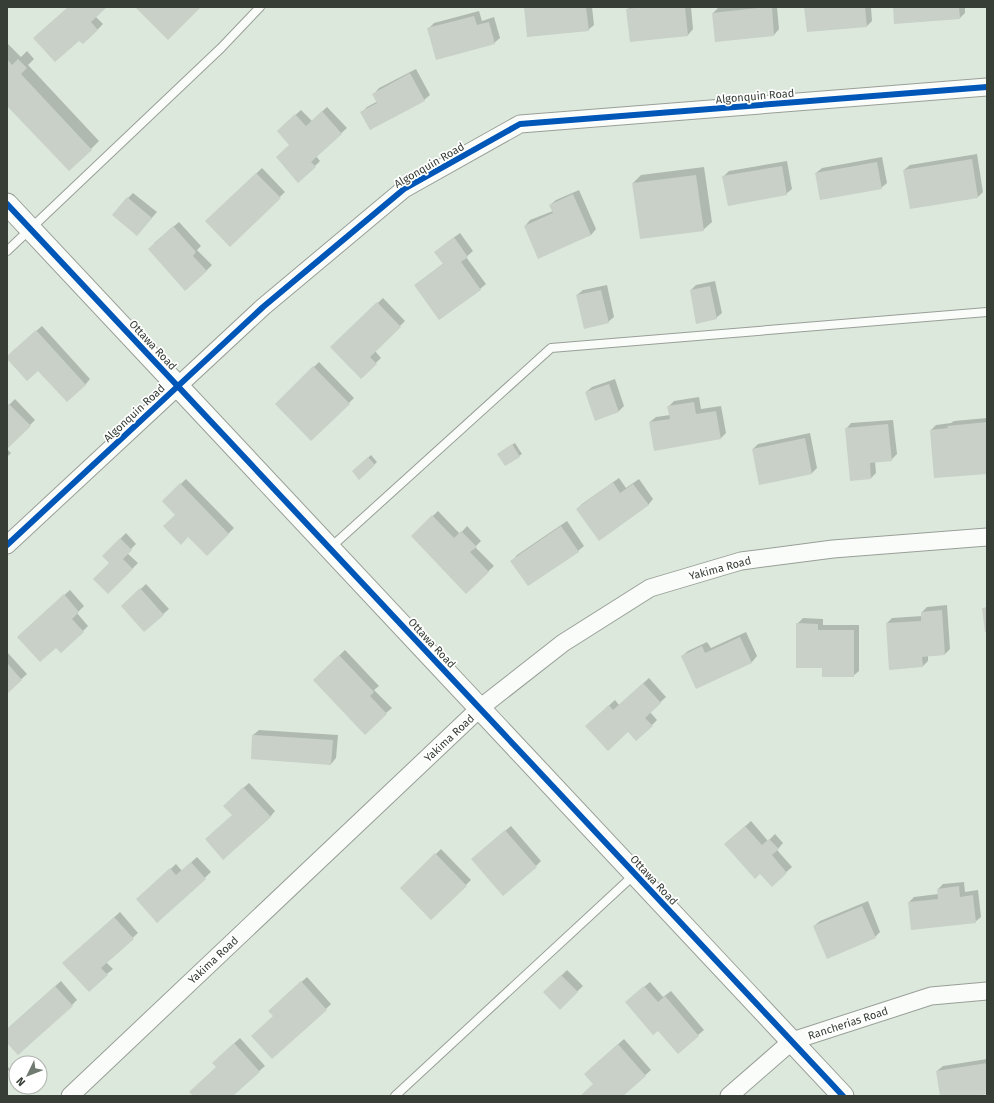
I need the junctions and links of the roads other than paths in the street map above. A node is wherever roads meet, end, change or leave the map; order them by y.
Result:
1 (260, 7) edge
2 (987, 87) edge
3 (7, 204) edge
4 (30, 229) junction
5 (7, 251) edge
6 (987, 312) edge
7 (177, 386) junction
8 (987, 538) edge
9 (7, 545) edge
10 (330, 548) junction
11 (480, 708) junction
12 (635, 874) junction
13 (987, 991) edge
14 (792, 1041) junction
15 (70, 1096) edge
16 (395, 1096) edge
17 (729, 1096) edge
18 (843, 1096) edge

1 - 4 lane
2 - 7 street, Algonquin Road
3 - 4 street, Ottawa Road
4 - 5 lane
4 - 7 street, Ottawa Road
6 - 10 lane
7 - 9 street, Algonquin Road
7 - 10 street, Ottawa Road
8 - 11 street, Yakima Road
10 - 11 street, Ottawa Road
11 - 12 street, Ottawa Road
11 - 15 street, Yakima Road
12 - 14 street, Ottawa Road
12 - 16 lane
13 - 14 street, Rancherias Road
14 - 17 street, Rancherias Road
14 - 18 street, Ottawa Road

